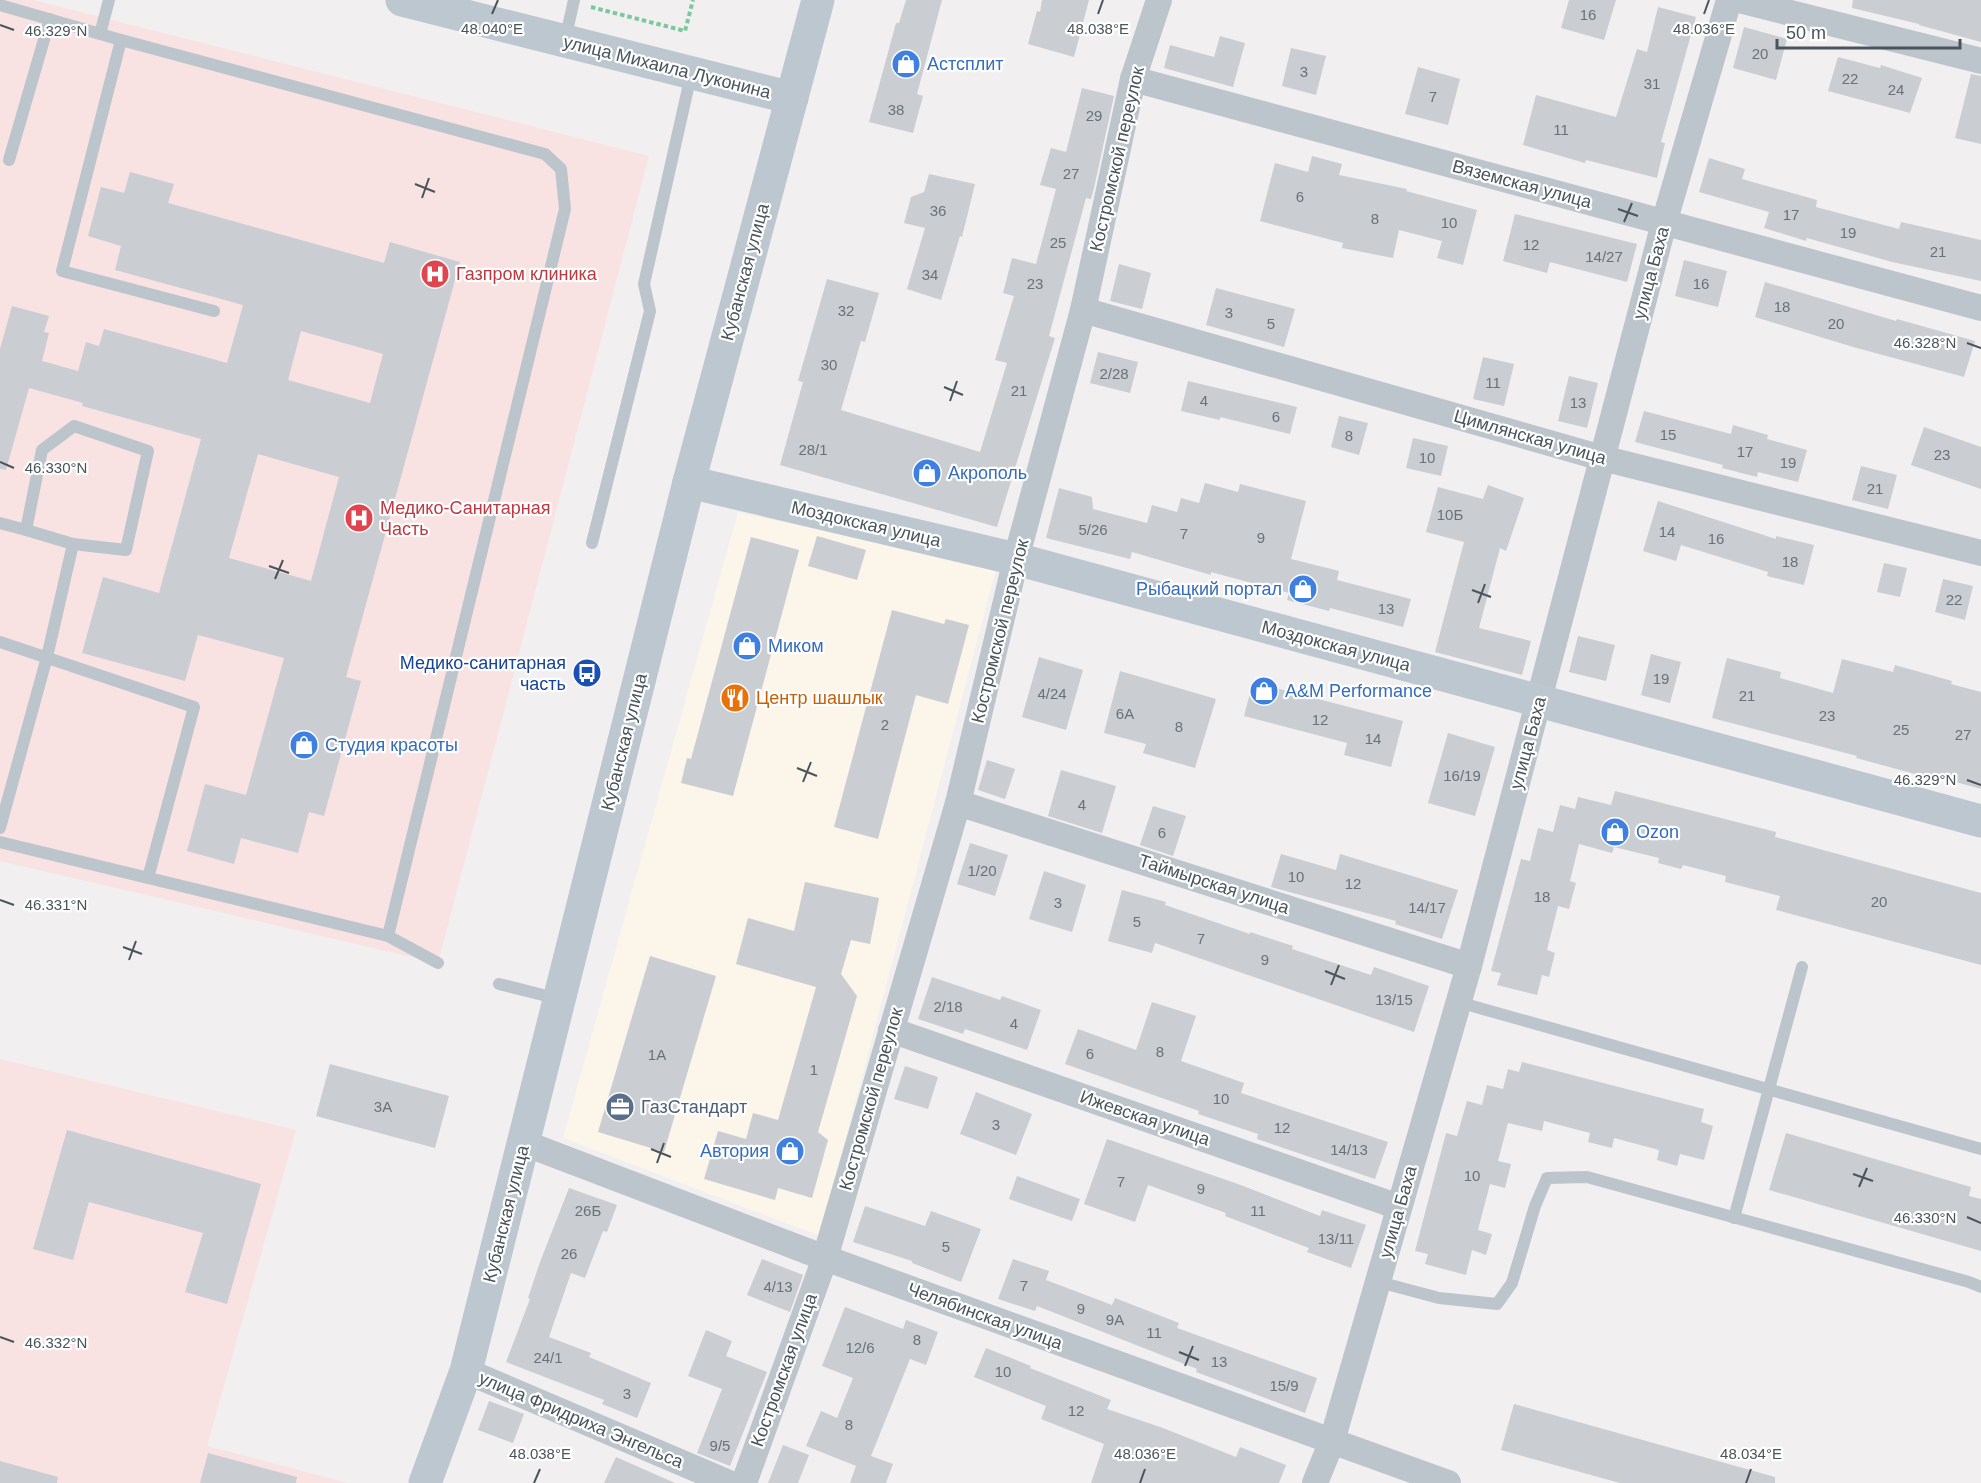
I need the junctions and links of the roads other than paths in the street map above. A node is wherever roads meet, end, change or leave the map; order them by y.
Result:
1 (109, 0) edge
2 (402, 0) edge
3 (818, 0) edge
4 (1159, 0) edge
5 (1729, 0) edge
6 (1739, 0) edge
7 (574, 1) edge
8 (0, 4) edge
9 (50, 19) junction
10 (100, 34) junction
11 (121, 40) junction
12 (565, 42) junction
13 (1981, 62) edge
14 (691, 74) junction
15 (1133, 79) junction
16 (792, 98) junction
17 (9, 160) dead end
18 (1664, 223) junction
19 (1981, 308) edge
20 (1083, 310) junction
21 (214, 311) dead end
22 (1602, 458) junction
23 (689, 482) junction
24 (0, 523) edge
25 (26, 530) junction
26 (592, 543) dead end
27 (74, 544) junction
28 (1981, 553) edge
29 (1016, 559) junction
30 (0, 642) edge
31 (47, 657) junction
32 (1540, 701) junction
33 (958, 803) junction
34 (1981, 821) edge
35 (0, 828) edge
36 (0, 842) edge
37 (148, 878) junction
38 (388, 936) junction
39 (438, 963) dead end
40 (1469, 966) junction
41 (1802, 967) dead end
42 (499, 984) dead end
43 (560, 1000) junction
44 (1458, 1002) junction
45 (891, 1030) junction
46 (1770, 1090) junction
47 (524, 1143) junction
48 (1981, 1149) edge
49 (1399, 1207) junction
50 (1734, 1218) junction
51 (825, 1258) junction
52 (1378, 1282) junction
53 (1981, 1287) edge
54 (466, 1371) junction
55 (1332, 1442) junction
56 (426, 1483) edge
57 (729, 1483) edge
58 (744, 1483) edge
59 (1316, 1483) edge
60 (1448, 1483) edge

1 - 10 lane
2 - 12 main road, улица Михаила Луконина
3 - 16 main road, Кубанская улица
4 - 15 street, Костромской переулок
5 - 18 street, улица Баха
6 - 13 street
7 - 12 lane
8 - 9 lane
9 - 10 lane
9 - 17 lane
10 - 11 lane
11 - 21 lane
11 - 38 lane
12 - 14 main road, улица Михаила Луконина
14 - 16 main road, улица Михаила Луконина
14 - 26 lane
15 - 18 street, Вяземская улица
15 - 20 street, Костромской переулок
16 - 23 main road, Кубанская улица
18 - 19 street, Вяземская улица
18 - 22 street, улица Баха
20 - 22 street, Цимлянская улица
20 - 29 street, Костромской переулок
22 - 28 street, Цимлянская улица
22 - 32 street, улица Баха
23 - 29 main road, Моздокская улица
23 - 43 main road, Кубанская улица
24 - 25 lane
25 - 27 lane
25 - 27 lane
27 - 31 lane
29 - 32 main road, Моздокская улица
29 - 33 street, Костромской переулок
30 - 31 lane
31 - 35 lane
31 - 37 lane
32 - 34 main road, Моздокская улица
32 - 40 street, улица Баха
33 - 40 street, Таймырская улица
33 - 45 street, Костромской переулок
36 - 37 lane
37 - 38 lane
38 - 39 lane
40 - 44 street, улица Баха
41 - 46 lane
42 - 43 lane
43 - 47 main road, Кубанская улица
44 - 46 lane
44 - 49 street, улица Баха
45 - 49 street, Ижевская улица
45 - 51 street, Костромской переулок
46 - 48 lane
46 - 50 lane
47 - 51 street, Челябинская улица
47 - 54 main road, Кубанская улица
49 - 52 street, улица Баха
50 - 52 lane
50 - 53 lane
51 - 55 street, Челябинская улица
51 - 58 street, Костромская улица
52 - 55 street, улица Баха
54 - 56 main road, Кубанская улица
54 - 57 street, улица Фридриха Энгельса
55 - 59 street, улица Баха
55 - 60 street, Челябинская улица

